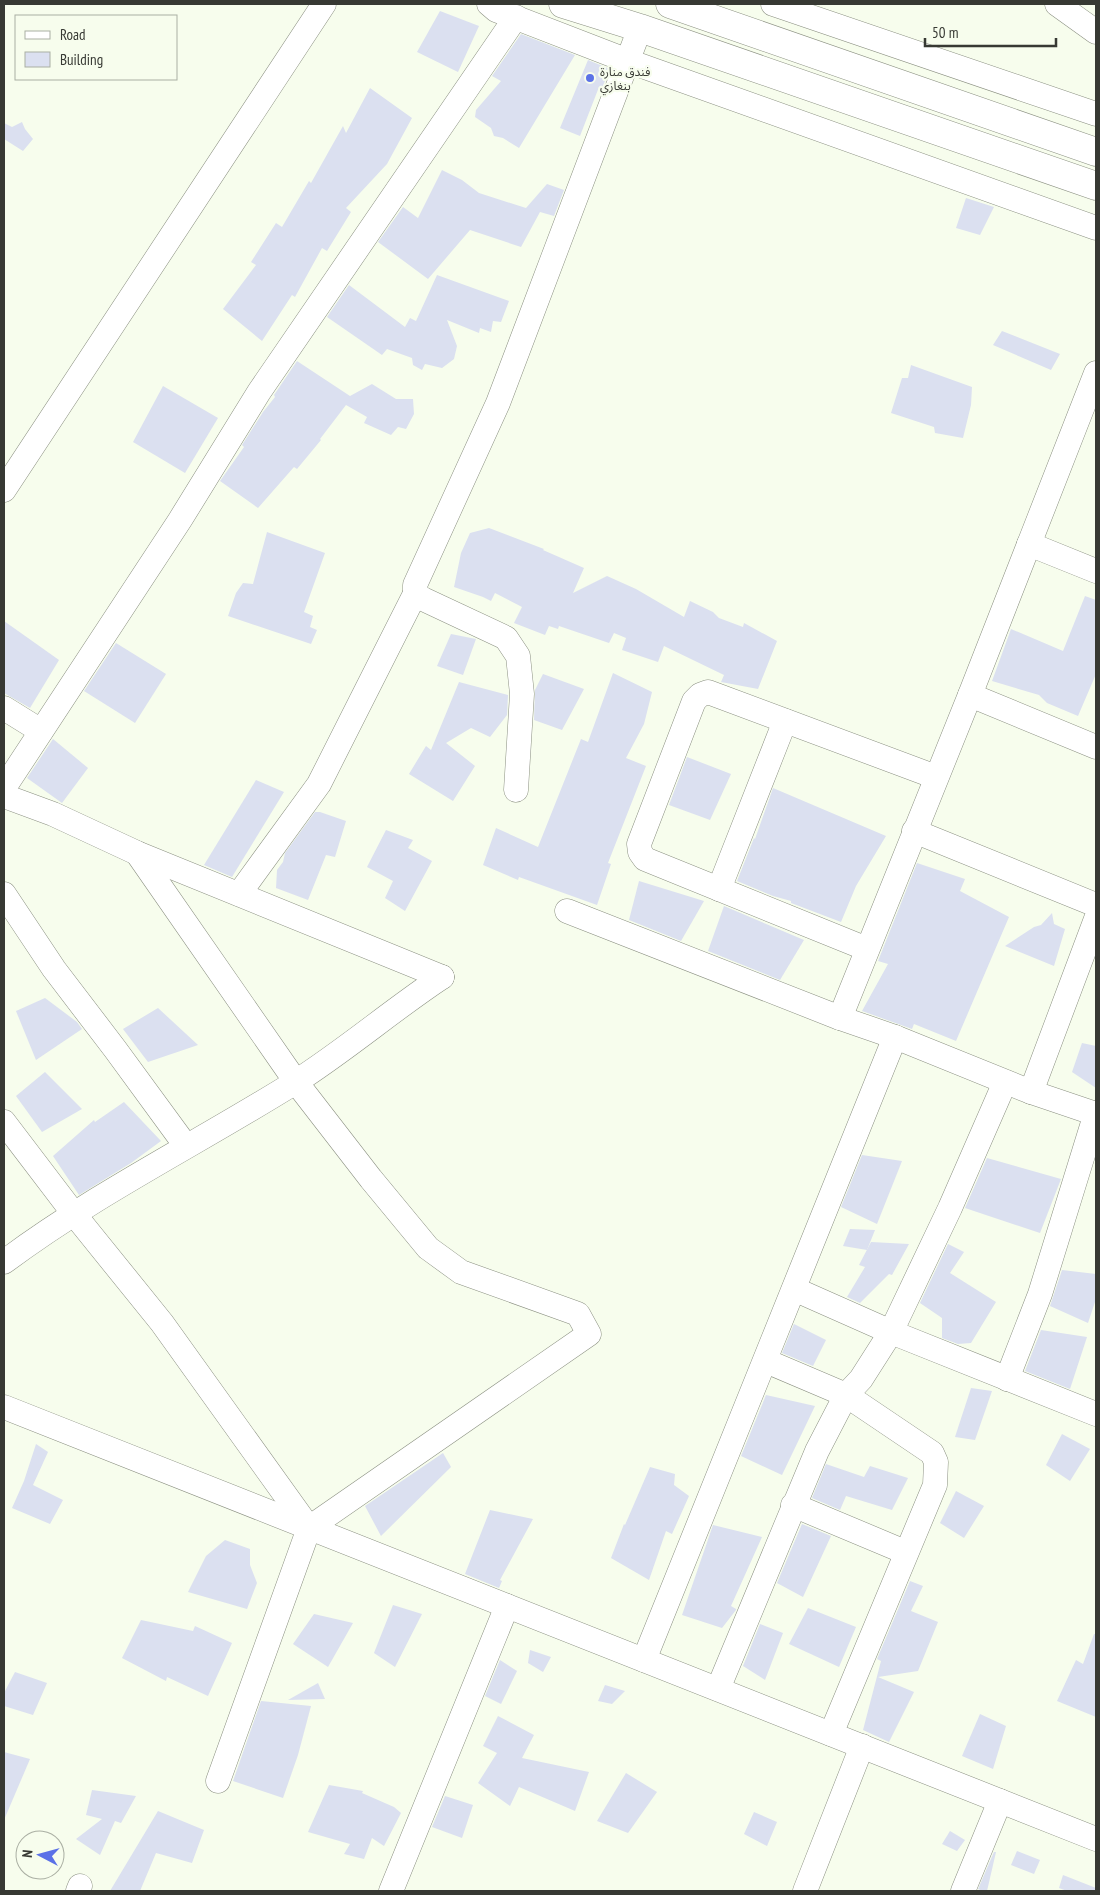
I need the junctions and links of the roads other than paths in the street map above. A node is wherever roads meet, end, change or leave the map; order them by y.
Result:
1 (324, 4) edge
2 (489, 4) edge
3 (563, 4) edge
4 (670, 4) edge
5 (773, 4) edge
6 (1057, 4) edge
7 (516, 17) junction
8 (640, 28) junction
9 (1096, 32) edge
10 (628, 61) junction
11 (1096, 114) edge
12 (1096, 152) edge
13 (1096, 186) edge
14 (1096, 228) edge
15 (1096, 373) edge
16 (1092, 397) edge
17 (4, 490) edge
18 (1029, 544) junction
19 (1096, 571) edge
20 (415, 594) junction
21 (970, 694) junction
22 (4, 708) edge
23 (785, 721) junction
24 (41, 731) junction
25 (1096, 747) edge
26 (936, 777) junction
27 (4, 788) edge
28 (516, 790) dead end
29 (4, 796) edge
30 (914, 831) junction
31 (137, 853) junction
32 (719, 889) junction
33 (4, 894) edge
34 (239, 894) junction
35 (1096, 905) edge
36 (567, 911) dead end
37 (1096, 919) edge
38 (867, 949) junction
39 (840, 1018) junction
40 (896, 1037) junction
41 (296, 1082) junction
42 (1005, 1082) junction
43 (1031, 1092) junction
44 (1096, 1114) edge
45 (4, 1122) edge
46 (186, 1146) junction
47 (74, 1214) junction
48 (4, 1262) edge
49 (794, 1289) junction
50 (891, 1332) junction
51 (766, 1361) junction
52 (1007, 1379) junction
53 (846, 1395) junction
54 (4, 1407) edge
55 (1096, 1414) edge
56 (793, 1505) junction
57 (309, 1528) junction
58 (905, 1552) junction
59 (507, 1606) junction
60 (644, 1660) junction
61 (718, 1689) junction
62 (831, 1734) junction
63 (862, 1746) junction
64 (218, 1781) dead end
65 (1000, 1801) junction
66 (1096, 1839) edge
67 (391, 1891) edge
68 (805, 1891) edge
69 (963, 1891) edge

1 - 17 street
2 - 7 street
3 - 8 highway
4 - 12 highway
5 - 11 street
6 - 9 street
7 - 10 street
7 - 24 street
8 - 10 street
8 - 13 highway
10 - 14 street
10 - 20 street
15 - 16 street
16 - 18 street
18 - 19 street
18 - 21 street
20 - 28 street
20 - 34 street
21 - 25 street
21 - 26 street
22 - 24 street
23 - 26 street
23 - 32 street
23 - 32 street
24 - 27 street
26 - 30 street
29 - 31 street
30 - 35 street
30 - 38 street
31 - 34 street
31 - 41 street
32 - 38 street
33 - 46 street
34 - 41 street
36 - 39 street
37 - 43 street
38 - 39 street
39 - 40 street
40 - 42 street
40 - 49 street
41 - 46 street
41 - 57 street
42 - 43 street
42 - 50 street
43 - 44 street
44 - 52 street
45 - 47 street
46 - 47 street
47 - 48 street
47 - 57 street
49 - 50 street
49 - 51 street
50 - 52 street
50 - 53 street
51 - 53 street
51 - 60 street
52 - 55 street
53 - 56 street
53 - 58 street
54 - 57 street
56 - 58 street
56 - 61 street
57 - 59 street
57 - 64 street
58 - 62 street
59 - 60 street
59 - 67 street
60 - 61 street
61 - 62 street
62 - 63 street
63 - 65 street
63 - 68 street
65 - 66 street
65 - 69 street

